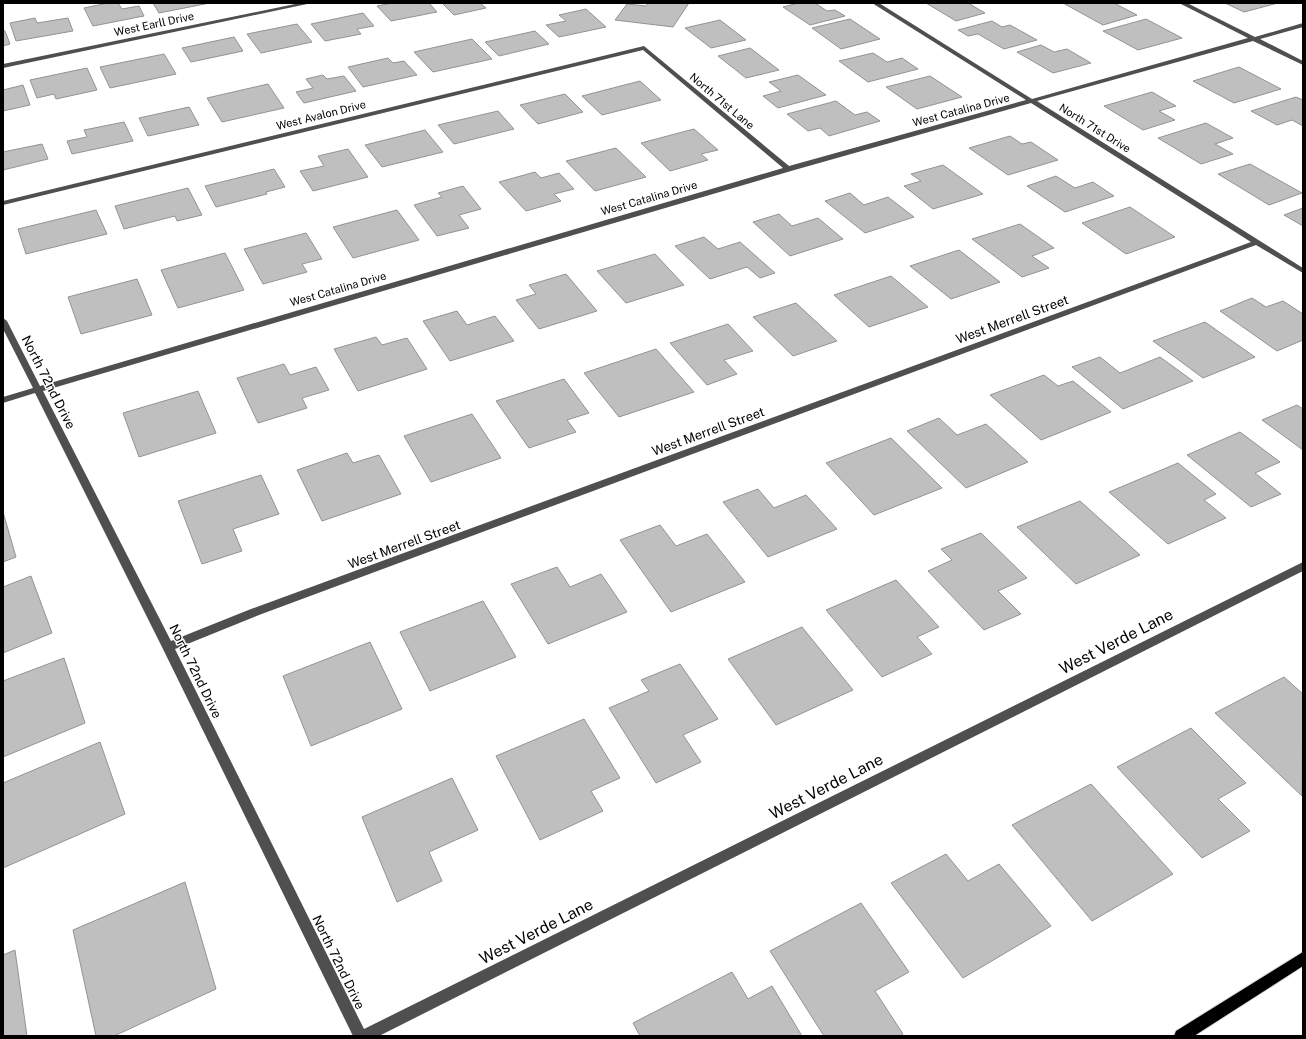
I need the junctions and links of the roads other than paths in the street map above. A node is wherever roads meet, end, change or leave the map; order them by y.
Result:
1 (308, 3) edge
2 (875, 3) edge
3 (1182, 3) edge
4 (1303, 25) edge
5 (1253, 38) junction
6 (644, 48) joint
7 (1303, 63) edge
8 (3, 66) edge
9 (1032, 101) junction
10 (788, 169) junction
11 (3, 203) edge
12 (1257, 242) junction
13 (1303, 271) edge
14 (3, 321) edge
15 (37, 389) junction
16 (3, 400) edge
17 (1303, 566) edge
18 (168, 647) junction
19 (1303, 958) edge
20 (360, 1036) edge
21 (364, 1036) edge
22 (1181, 1036) edge

1 - 8 street, West Earll Drive
2 - 9 street, North 71st Drive
3 - 5 street
4 - 5 street, West Catalina Drive
5 - 7 street
5 - 9 street, West Catalina Drive
6 - 10 street, North 71st Lane
6 - 11 street, West Avalon Drive
9 - 10 street, West Catalina Drive
9 - 12 street, North 71st Drive
10 - 15 street, West Catalina Drive
12 - 13 street, North 71st Drive
12 - 18 street, West Merrell Street
14 - 15 street, North 72nd Drive
15 - 16 street, West Catalina Drive
15 - 18 street, North 72nd Drive
17 - 21 street, West Verde Lane
18 - 20 street, North 72nd Drive
19 - 22 main road

